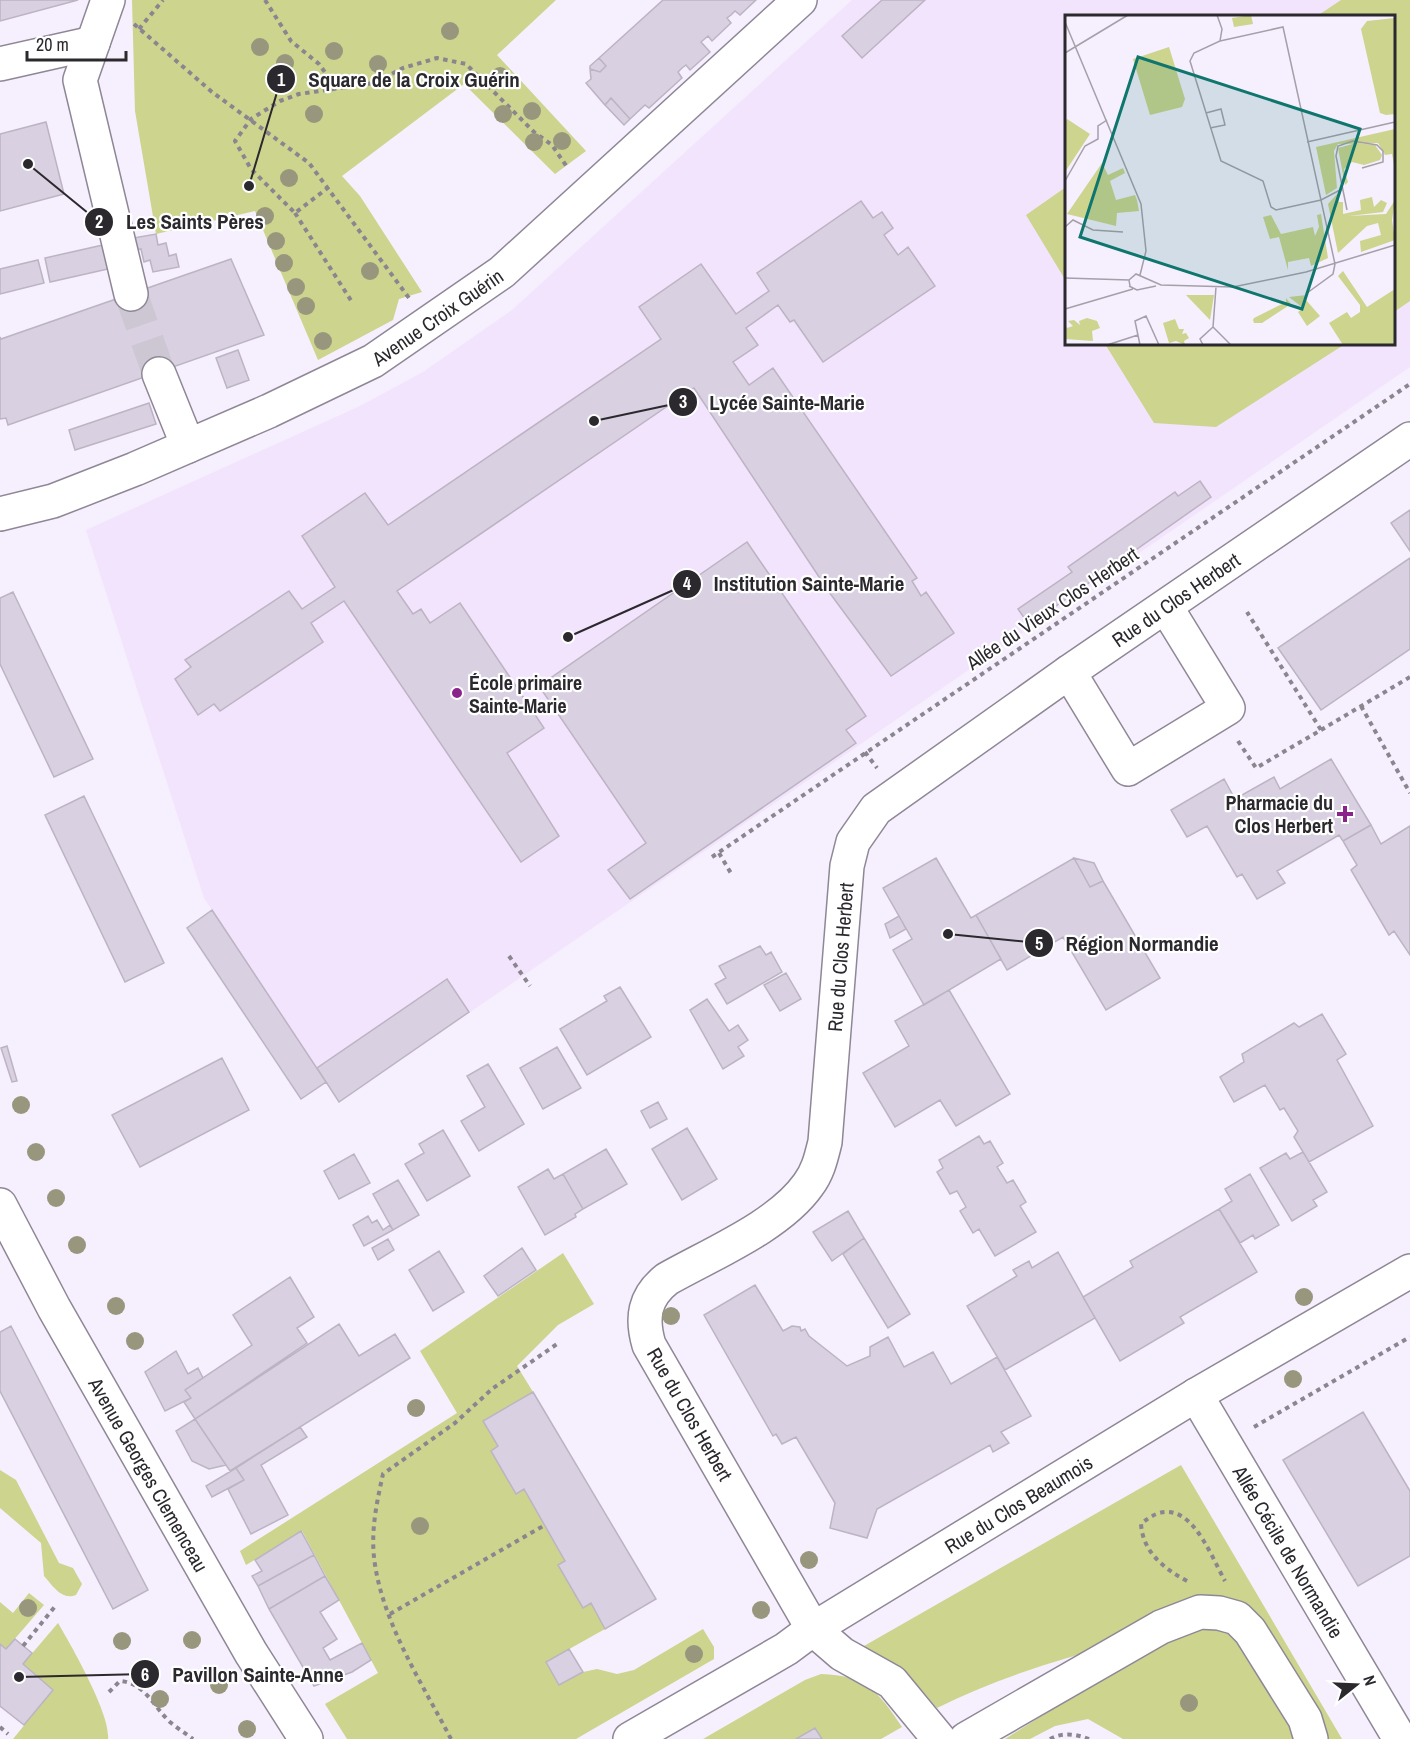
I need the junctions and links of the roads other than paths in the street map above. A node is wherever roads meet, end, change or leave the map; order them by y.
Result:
1 (800, 0) edge
2 (108, 1) edge
3 (93, 43) junction
4 (0, 64) edge
5 (131, 294) tunnel mouth
6 (159, 374) tunnel mouth
7 (1410, 439) edge
8 (188, 446) junction
9 (0, 514) edge
10 (1166, 607) junction
11 (1069, 672) junction
12 (0, 1205) edge
13 (1410, 1271) edge
14 (1196, 1395) junction
15 (813, 1629) junction
16 (306, 1739) edge
17 (630, 1739) edge
18 (939, 1739) edge
19 (966, 1739) edge
20 (1311, 1739) edge
21 (1400, 1739) edge

1 - 8 street, Avenue Croix Guérin
2 - 3 street
3 - 4 street
3 - 5 street
6 - 8 street
7 - 10 street, Rue du Clos Herbert
8 - 9 street, Avenue Croix Guérin
10 - 11 street, Rue du Clos Herbert
10 - 11 street
11 - 15 street, Rue du Clos Herbert
12 - 16 street, Avenue Georges Clemenceau
13 - 14 street, Rue du Clos Beaumois
14 - 15 street, Rue du Clos Beaumois
14 - 21 street, Allée Cécile de Normandie
15 - 17 street, Rue du Clos Beaumois
15 - 18 street, Rue du Clos Herbert
19 - 20 street

